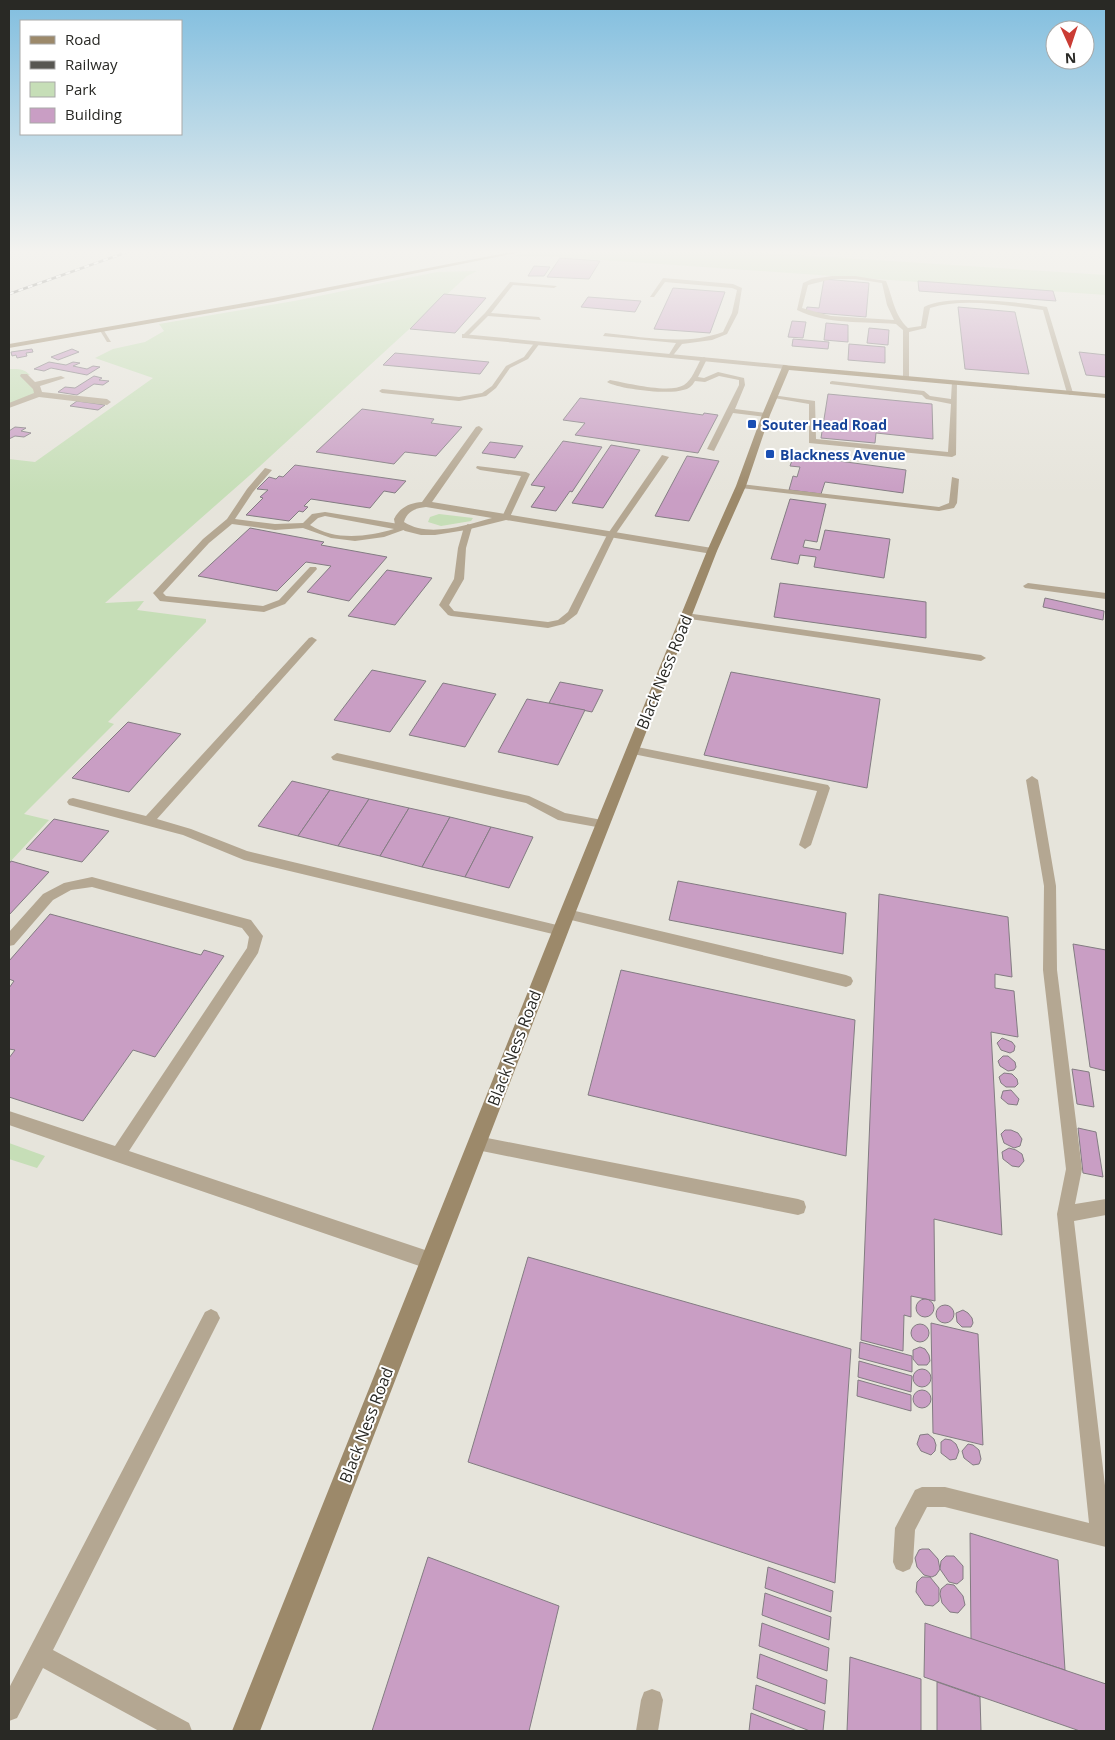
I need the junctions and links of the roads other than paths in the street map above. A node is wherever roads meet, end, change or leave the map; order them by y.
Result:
1 (88, 332) edge
2 (103, 332) edge
3 (469, 332) edge
4 (725, 332) edge
5 (906, 332) edge
6 (1052, 332) edge
7 (605, 335) dead end
8 (465, 336) joint
9 (109, 341) dead end
10 (680, 342) junction
11 (537, 343) junction
12 (9, 346) edge
13 (671, 356) junction
14 (704, 359) junction
15 (786, 367) junction
16 (24, 376) dead end
17 (906, 377) junction
18 (61, 378) dead end
19 (693, 379) junction
20 (610, 382) dead end
21 (955, 382) junction
22 (832, 383) dead end
23 (36, 389) junction
24 (382, 390) dead end
25 (1070, 393) junction
26 (774, 396) junction
27 (1106, 396) edge
28 (107, 402) dead end
29 (954, 402) junction
30 (9, 406) edge
31 (731, 411) junction
32 (766, 415) junction
33 (479, 429) dead end
34 (711, 449) dead end
35 (665, 457) dead end
36 (480, 468) dead end
37 (268, 470) dead end
38 (955, 479) dead end
39 (741, 486) junction
40 (426, 504) junction
41 (506, 517) junction
42 (230, 521) junction
43 (305, 525) junction
44 (468, 527) junction
45 (405, 528) junction
46 (611, 535) junction
47 (712, 551) junction
48 (313, 570) dead end
49 (1028, 586) dead end
50 (1106, 596) edge
51 (686, 616) junction
52 (312, 640) dead end
53 (981, 658) dead end
54 (632, 750) junction
55 (337, 757) dead end
56 (1032, 780) dead end
57 (73, 802) dead end
58 (149, 821) junction
59 (602, 824) junction
60 (805, 845) dead end
61 (567, 914) junction
62 (560, 931) junction
63 (9, 941) edge
64 (846, 981) dead end
65 (9, 1118) edge
66 (477, 1144) junction
67 (118, 1156) junction
68 (798, 1207) dead end
69 (1106, 1207) edge
70 (1065, 1214) junction
71 (431, 1262) junction
72 (210, 1318) dead end
73 (1104, 1536) edge
74 (903, 1562) dead end
75 (39, 1654) junction
76 (652, 1700) dead end
77 (9, 1710) edge
78 (181, 1731) edge
79 (246, 1731) edge
80 (647, 1731) edge

1 - 12 street
2 - 9 lane
3 - 8 lane
4 - 10 lane
5 - 17 lane
6 - 25 lane
7 - 10 lane
8 - 11 street
10 - 13 lane
11 - 13 street
11 - 24 lane
13 - 14 street
14 - 15 street
14 - 19 lane
15 - 17 street
15 - 26 street, Black Ness Road
16 - 23 street
17 - 21 street
18 - 23 street
19 - 20 lane
19 - 31 lane
21 - 25 street
21 - 29 lane
22 - 29 lane
23 - 28 street
23 - 30 street
25 - 27 street
26 - 29 lane
26 - 32 street, Black Ness Road
31 - 32 lane
31 - 34 lane
32 - 39 street, Black Ness Road
33 - 40 street
35 - 46 lane
36 - 41 lane
37 - 42 lane
38 - 39 lane
39 - 47 street, Black Ness Road
40 - 41 street
40 - 45 street
41 - 44 street
41 - 46 street
42 - 43 lane
42 - 48 lane
43 - 45 lane
43 - 45 lane
44 - 45 street
44 - 46 lane
46 - 47 street
47 - 51 street, Black Ness Road
49 - 50 lane
51 - 53 lane
51 - 54 street, Black Ness Road
52 - 58 lane
54 - 59 street, Black Ness Road
54 - 60 lane
55 - 59 lane
56 - 70 lane
57 - 58 lane
58 - 62 lane
59 - 61 street, Black Ness Road
61 - 62 street, Black Ness Road
61 - 64 lane
62 - 66 street, Black Ness Road
63 - 67 lane
65 - 67 lane
66 - 68 lane
66 - 71 street, Black Ness Road
67 - 71 lane
69 - 70 lane
70 - 73 lane
71 - 79 street, Black Ness Road
72 - 75 lane
73 - 74 lane
75 - 77 lane
75 - 78 lane
76 - 80 lane

